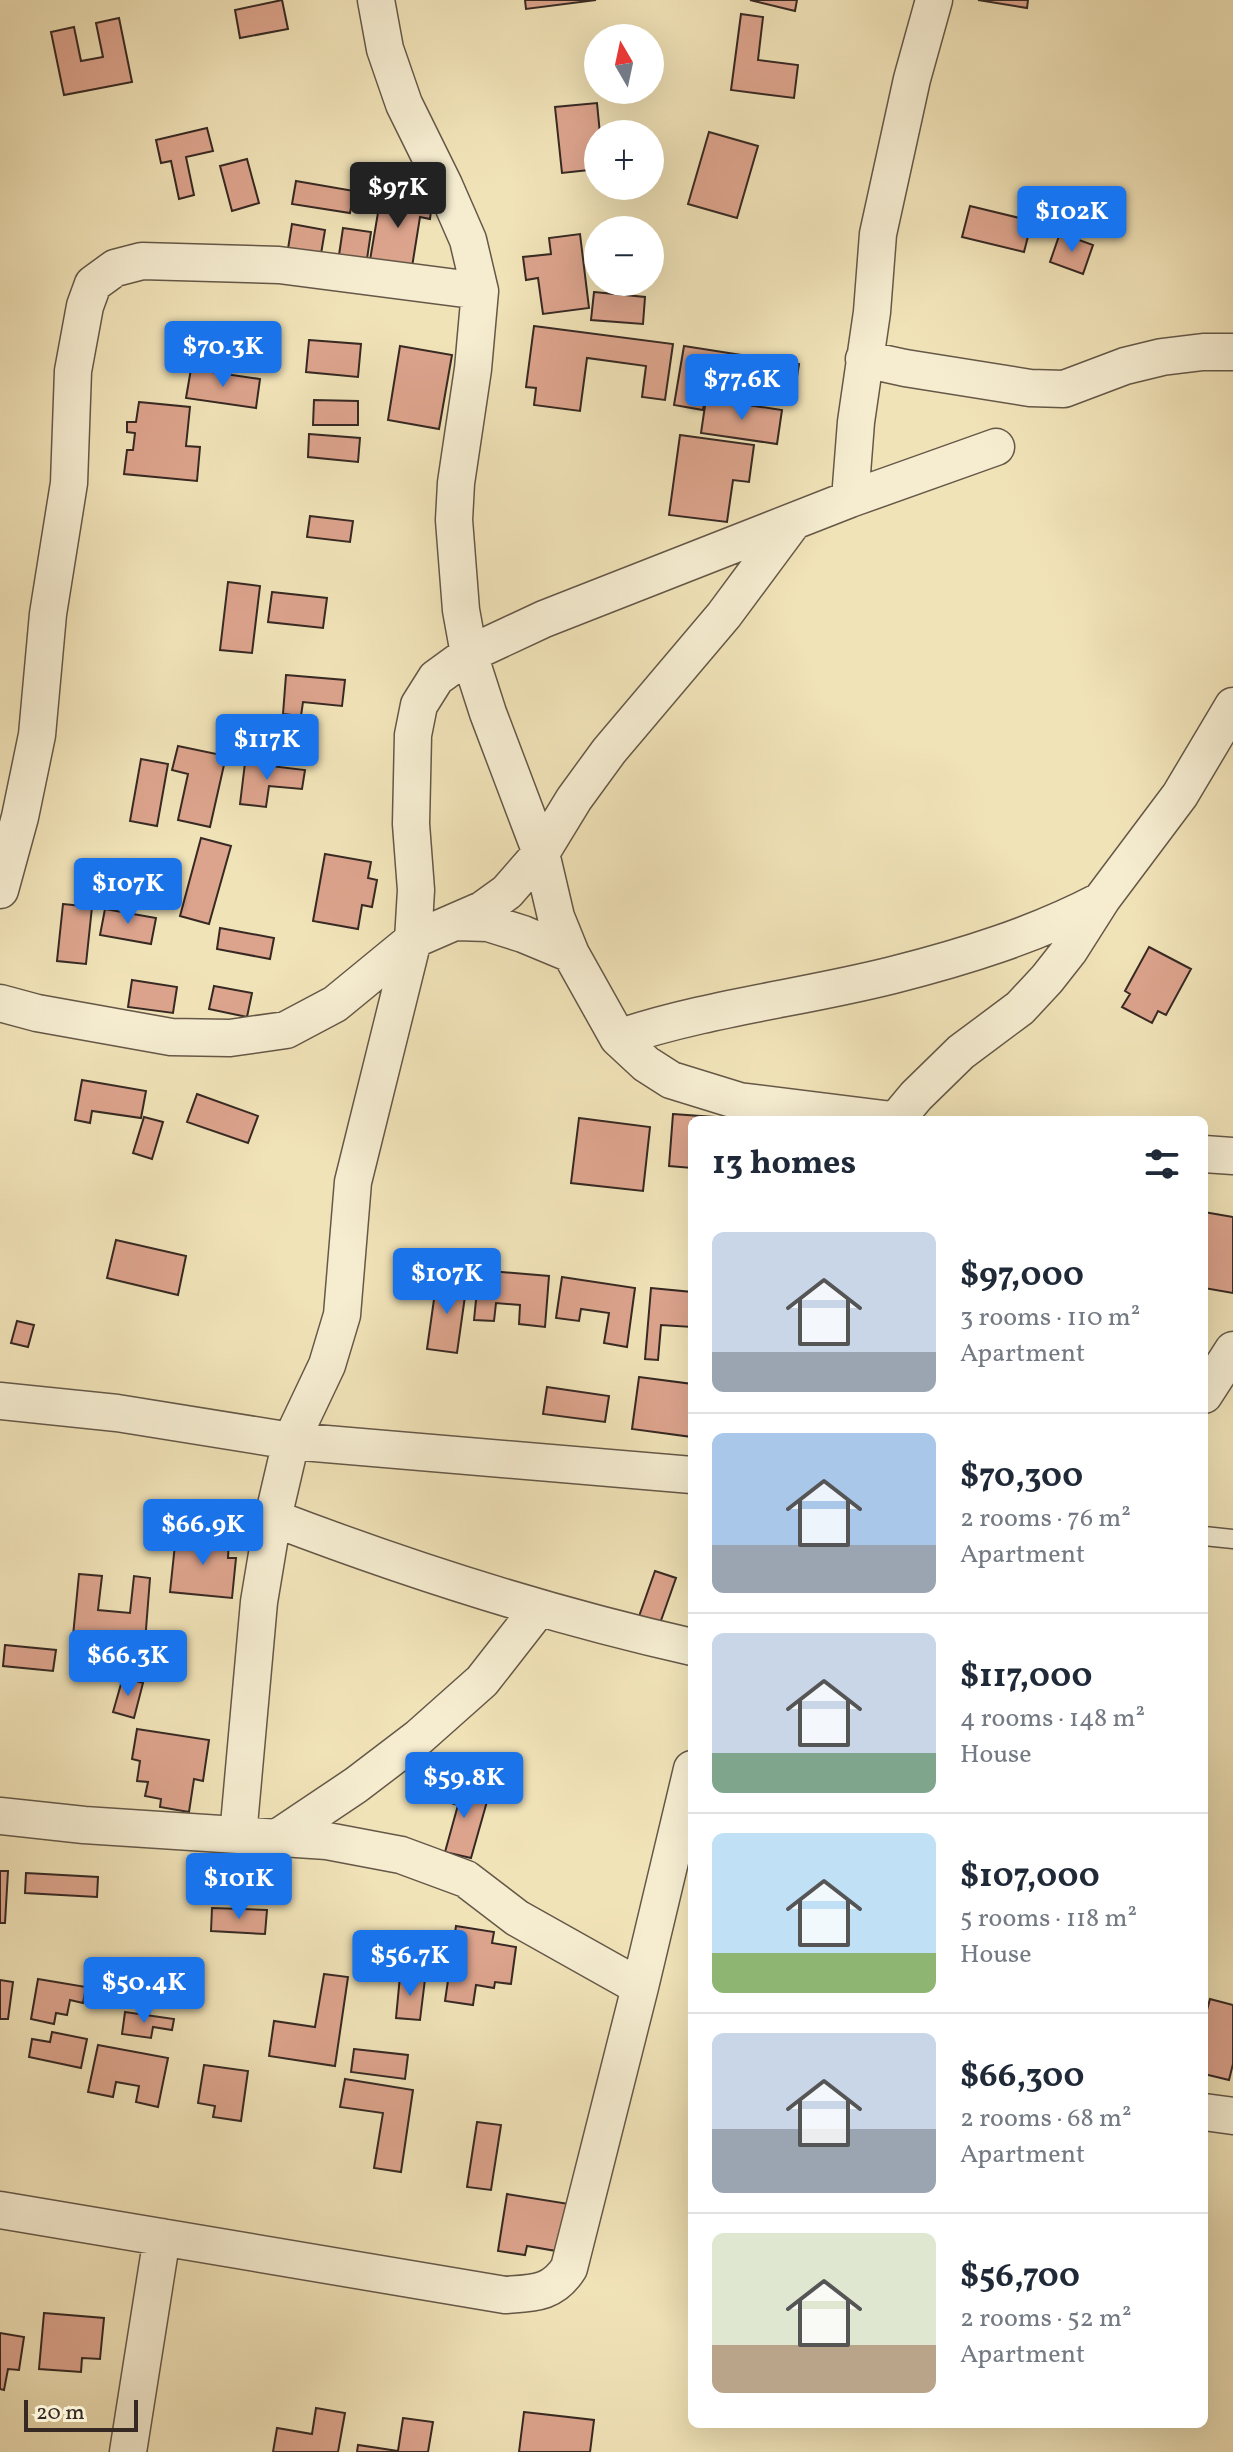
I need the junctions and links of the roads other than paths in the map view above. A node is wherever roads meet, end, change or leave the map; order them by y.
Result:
1 (376, 0) edge
2 (934, 0) edge
3 (480, 291) junction
4 (1233, 352) edge
5 (864, 359) junction
6 (996, 447) dead end
7 (850, 499) junction
8 (793, 522) junction
9 (469, 654) junction
10 (1233, 706) edge
11 (541, 853) junction
12 (0, 890) edge
13 (1102, 899) junction
14 (456, 922) junction
15 (413, 940) junction
16 (571, 954) junction
17 (0, 1003) edge
18 (618, 1038) junction
19 (861, 1116) edge
20 (898, 1116) edge
21 (1208, 1154) edge
22 (1233, 1156) edge
23 (1233, 1350) edge
24 (1208, 1389) edge
25 (0, 1401) edge
26 (291, 1441) junction
27 (688, 1475) edge
28 (273, 1518) junction
29 (1208, 1536) edge
30 (1233, 1539) edge
31 (539, 1608) junction
32 (688, 1646) edge
33 (688, 1786) edge
34 (0, 1816) edge
35 (238, 1836) junction
36 (277, 1838) junction
37 (640, 1987) junction
38 (1208, 2113) edge
39 (1233, 2116) edge
40 (0, 2210) edge
41 (162, 2237) junction
42 (128, 2452) edge

1 - 3 street
2 - 5 street
3 - 9 street
3 - 12 street
4 - 5 street
5 - 7 street
6 - 7 street
7 - 8 street
8 - 9 street
8 - 11 street
9 - 11 street
9 - 15 street
10 - 13 street
11 - 14 street
11 - 16 street
13 - 18 street
13 - 20 street
14 - 15 street
14 - 16 street
15 - 17 street
15 - 26 street
16 - 18 street
18 - 19 street
21 - 22 street
23 - 24 street
25 - 26 street
26 - 27 street
26 - 28 street
28 - 31 street
28 - 35 street
29 - 30 lane
31 - 32 street
31 - 36 street
33 - 37 street
34 - 35 street
35 - 36 street
36 - 37 street
37 - 41 street
38 - 39 street
40 - 41 street
41 - 42 street

